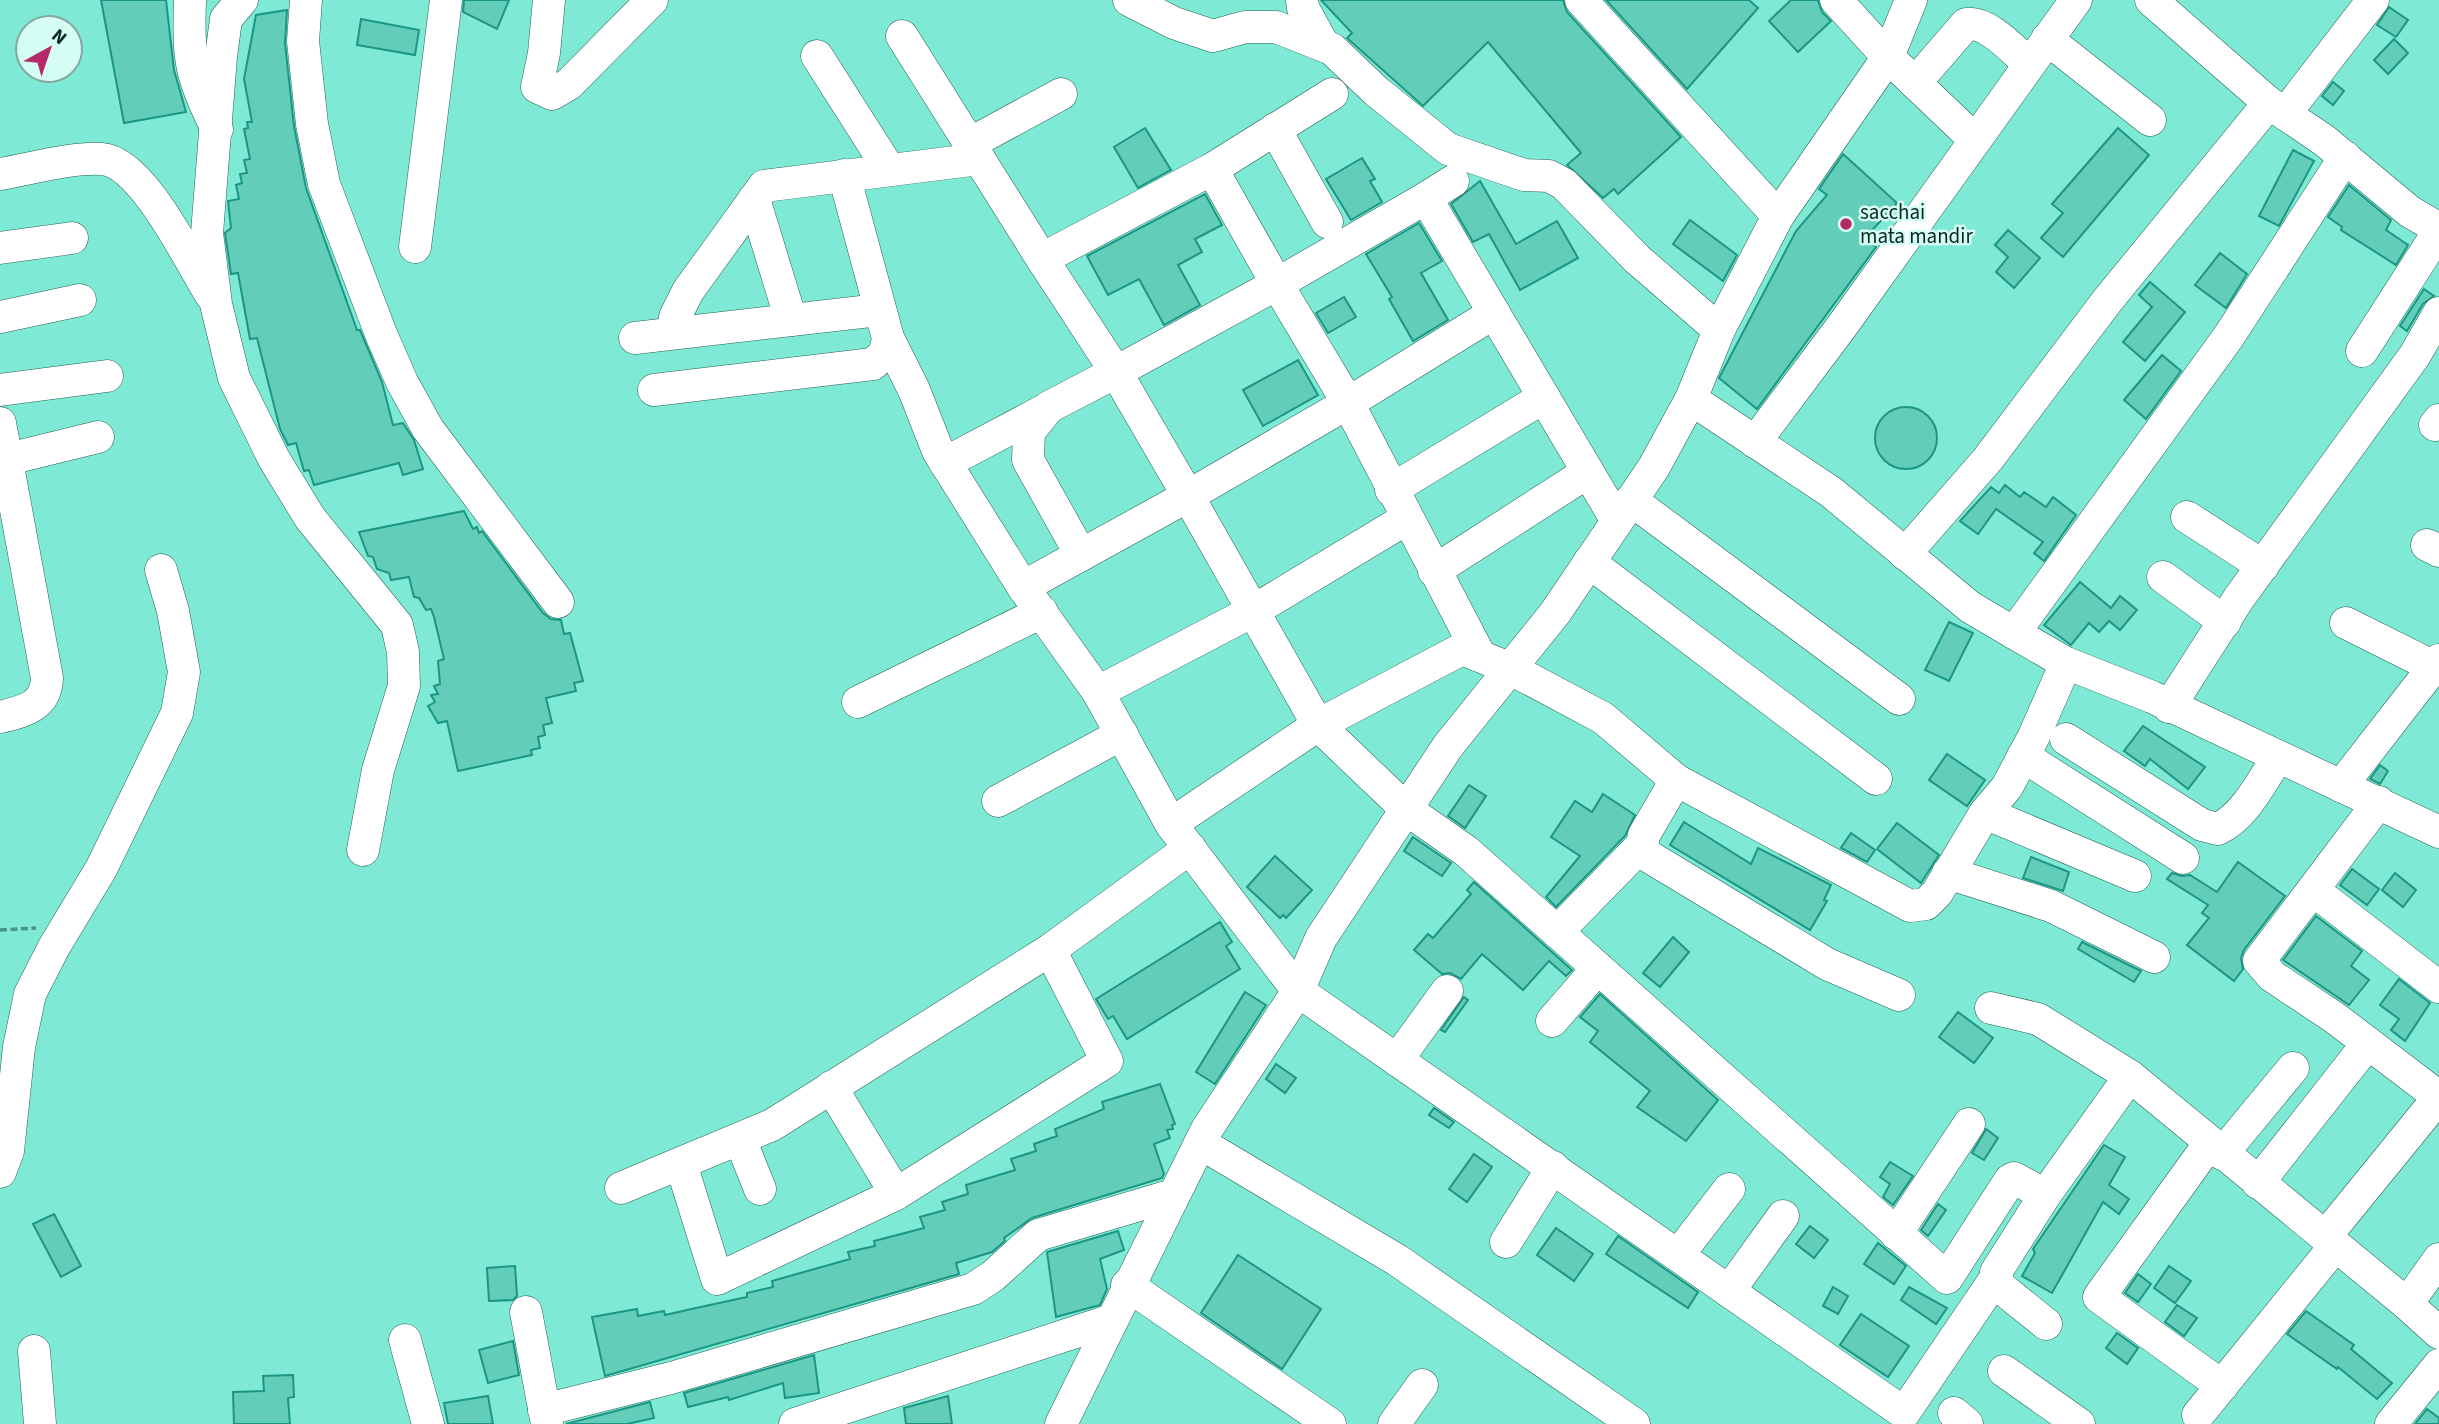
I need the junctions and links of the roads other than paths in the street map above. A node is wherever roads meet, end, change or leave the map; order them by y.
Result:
1 (190, 0) edge
2 (242, 0) edge
3 (306, 0) edge
4 (446, 0) edge
5 (549, 0) edge
6 (652, 0) edge
7 (1129, 0) edge
8 (1302, 0) edge
9 (1581, 0) edge
10 (1836, 0) edge
11 (1911, 0) edge
12 (2076, 0) edge
13 (2151, 0) edge
14 (2373, 0) edge
15 (902, 36) dead end
16 (1324, 46) junction
17 (2038, 52) junction
18 (817, 56) dead end
19 (1888, 57) junction
20 (1915, 83) junction
21 (1061, 94) dead end
22 (1332, 94) dead end
23 (2277, 109) junction
24 (2150, 120) dead end
25 (1275, 129) junction
26 (217, 130) junction
27 (1975, 140) junction
28 (974, 152) junction
29 (2345, 157) junction
30 (889, 169) junction
31 (1212, 169) junction
32 (0, 174) edge
33 (844, 175) junction
34 (1453, 181) dead end
35 (1426, 198) junction
36 (754, 199) junction
37 (1778, 216) junction
38 (1327, 222) dead end
39 (2439, 230) edge
40 (72, 238) dead end
41 (415, 247) dead end
42 (0, 248) edge
43 (1042, 259) junction
44 (700, 275) junction
45 (1277, 284) junction
46 (80, 300) dead end
47 (216, 304) junction
48 (1494, 313) junction
49 (2439, 313) edge
50 (0, 317) edge
51 (791, 320) junction
52 (884, 324) junction
53 (717, 328) junction
54 (1719, 330) junction
55 (675, 333) junction
56 (635, 338) dead end
57 (2362, 351) dead end
58 (1116, 372) junction
59 (107, 376) dead end
60 (0, 390) edge
61 (654, 390) dead end
62 (1544, 397) junction
63 (1692, 399) junction
64 (1348, 403) junction
65 (1049, 407) junction
66 (0, 423) edge
67 (98, 437) dead end
68 (1755, 442) junction
69 (3, 461) edge
70 (945, 463) junction
71 (1588, 472) junction
72 (1391, 490) junction
73 (1188, 496) junction
74 (1624, 510) junction
75 (2187, 517) dead end
76 (1406, 519) junction
77 (1905, 554) junction
78 (1081, 555) junction
79 (1589, 562) junction
80 (2263, 566) junction
81 (161, 570) dead end
82 (1434, 571) junction
83 (2163, 577) dead end
84 (1023, 587) junction
85 (558, 602) dead end
86 (1253, 611) junction
87 (1042, 612) junction
88 (2225, 622) junction
89 (2346, 623) dead end
90 (2014, 633) junction
91 (1480, 656) junction
92 (2066, 663) junction
93 (2437, 664) edge
94 (1509, 668) junction
95 (1098, 692) junction
96 (1899, 699) dead end
97 (858, 702) dead end
98 (2169, 708) junction
99 (0, 717) edge
100 (1318, 725) junction
101 (1122, 734) junction
102 (2066, 739) dead end
103 (2023, 756) junction
104 (2278, 757) junction
105 (1876, 779) dead end
106 (1676, 780) junction
107 (2341, 786) junction
108 (998, 801) dead end
109 (2379, 802) junction
110 (1406, 809) junction
111 (1985, 813) junction
112 (2439, 832) edge
113 (1180, 836) junction
114 (1642, 845) junction
115 (363, 850) dead end
116 (2183, 858) dead end
117 (1948, 873) junction
118 (2135, 876) dead end
119 (2313, 890) junction
120 (1557, 932) junction
121 (1050, 950) junction
122 (2154, 957) dead end
123 (1598, 968) junction
124 (2439, 987) edge
125 (1298, 991) junction
126 (1447, 991) dead end
127 (1899, 995) dead end
128 (1991, 1008) dead end
129 (1552, 1021) dead end
130 (2368, 1043) junction
131 (1397, 1060) junction
132 (2293, 1068) dead end
133 (2130, 1076) junction
134 (831, 1087) junction
135 (1969, 1124) dead end
136 (740, 1139) junction
137 (1200, 1143) junction
138 (2216, 1149) junction
139 (681, 1164) junction
140 (1553, 1167) junction
141 (0, 1172) edge
142 (2258, 1183) junction
143 (621, 1188) dead end
144 (760, 1189) dead end
145 (1729, 1189) dead end
146 (895, 1194) junction
147 (1173, 1195) junction
148 (2045, 1195) junction
149 (1783, 1216) dead end
150 (1896, 1234) junction
151 (2330, 1241) junction
152 (1506, 1242) dead end
153 (1679, 1254) junction
154 (2439, 1259) edge
155 (1995, 1279) junction
156 (1127, 1285) junction
157 (1729, 1291) junction
158 (2407, 1304) junction
159 (526, 1312) dead end
160 (1109, 1321) junction
161 (2046, 1324) dead end
162 (2439, 1333) edge
163 (405, 1340) dead end
164 (34, 1351) dead end
165 (2439, 1365) edge
166 (2004, 1371) dead end
167 (1422, 1385) dead end
168 (2222, 1386) junction
169 (2198, 1415) dead end
170 (546, 1417) edge
171 (1311, 1419) edge
172 (40, 1424) edge
173 (428, 1424) edge
174 (795, 1424) edge
175 (1061, 1424) edge
176 (1394, 1424) edge
177 (1634, 1424) edge
178 (2079, 1424) edge
179 (2391, 1424) edge

1 - 26 street
2 - 26 street
3 - 85 street
4 - 41 street
5 - 6 street
7 - 16 street
8 - 16 street
9 - 37 street
10 - 19 street
11 - 19 street
12 - 17 street
13 - 23 street
14 - 23 street
15 - 28 street
16 - 54 street
17 - 20 street
17 - 24 street
17 - 27 street
18 - 30 street
19 - 20 street
19 - 37 street
20 - 27 street
21 - 28 street
22 - 25 street
23 - 29 street
23 - 77 street
25 - 31 street
25 - 38 street
26 - 47 street
27 - 68 street
28 - 30 street
28 - 43 street
29 - 39 street
29 - 90 street
30 - 33 street
31 - 43 street
31 - 45 street
32 - 47 street
33 - 36 street
33 - 52 street
34 - 35 street
35 - 45 street
35 - 48 street
36 - 44 street
36 - 51 street
37 - 54 street
39 - 57 street
40 - 42 street
43 - 58 street
44 - 53 street
44 - 55 street
45 - 58 street
45 - 64 street
46 - 50 street
47 - 115 street
48 - 62 street
48 - 64 street
49 - 80 street
51 - 52 street
51 - 53 street
52 - 61 street
52 - 70 street
53 - 55 street
54 - 63 street
55 - 56 street
58 - 65 street
58 - 73 street
59 - 60 street
62 - 71 street
62 - 72 street
63 - 68 street
63 - 74 street
64 - 72 street
64 - 73 street
65 - 70 street
65 - 78 street
66 - 69 street
67 - 69 street
68 - 77 street
69 - 99 street
70 - 84 street
71 - 74 street
71 - 82 street
72 - 76 street
73 - 78 street
73 - 86 street
74 - 79 street
74 - 96 street
75 - 80 street
76 - 82 street
76 - 86 street
77 - 90 street
78 - 84 street
79 - 94 street
79 - 105 street
80 - 88 street
81 - 141 street
82 - 91 street
83 - 88 street
84 - 87 street
86 - 95 street
86 - 100 street
87 - 95 street
87 - 97 street
88 - 98 street
89 - 93 street
90 - 92 street
91 - 94 street
91 - 100 street
92 - 98 street
92 - 103 street
93 - 107 street
94 - 106 street
94 - 110 street
95 - 101 street
98 - 104 street
100 - 110 street
100 - 113 street
101 - 108 street
101 - 113 street
102 - 104 street
103 - 111 street
103 - 116 street
104 - 107 street
106 - 114 street
106 - 117 street
107 - 109 street
109 - 112 street
109 - 119 street
110 - 120 street
110 - 125 street
111 - 117 street
111 - 118 street
113 - 121 street
113 - 125 street
114 - 120 street
114 - 127 street
117 - 122 street
119 - 124 street
119 - 130 street
120 - 123 street
121 - 134 street
121 - 146 street
123 - 129 street
123 - 150 street
125 - 131 street
125 - 137 street
126 - 131 street
128 - 133 street
130 - 142 street
130 - 151 street
131 - 140 street
132 - 138 street
133 - 138 street
133 - 148 street
134 - 136 street
134 - 146 street
135 - 150 street
136 - 139 street
136 - 144 street
137 - 147 street
137 - 177 street
138 - 142 street
138 - 168 street
139 - 143 street
139 - 146 street
140 - 152 street
140 - 153 street
142 - 151 street
145 - 153 street
147 - 156 street
147 - 170 street
148 - 150 street
148 - 155 street
149 - 157 street
151 - 158 street
151 - 168 street
153 - 157 street
154 - 158 street
155 - 157 street
155 - 161 street
156 - 160 street
156 - 171 street
158 - 162 street
159 - 170 street
160 - 174 street
160 - 175 street
163 - 173 street
164 - 172 street
165 - 179 street
166 - 178 street
167 - 176 street
168 - 169 street

